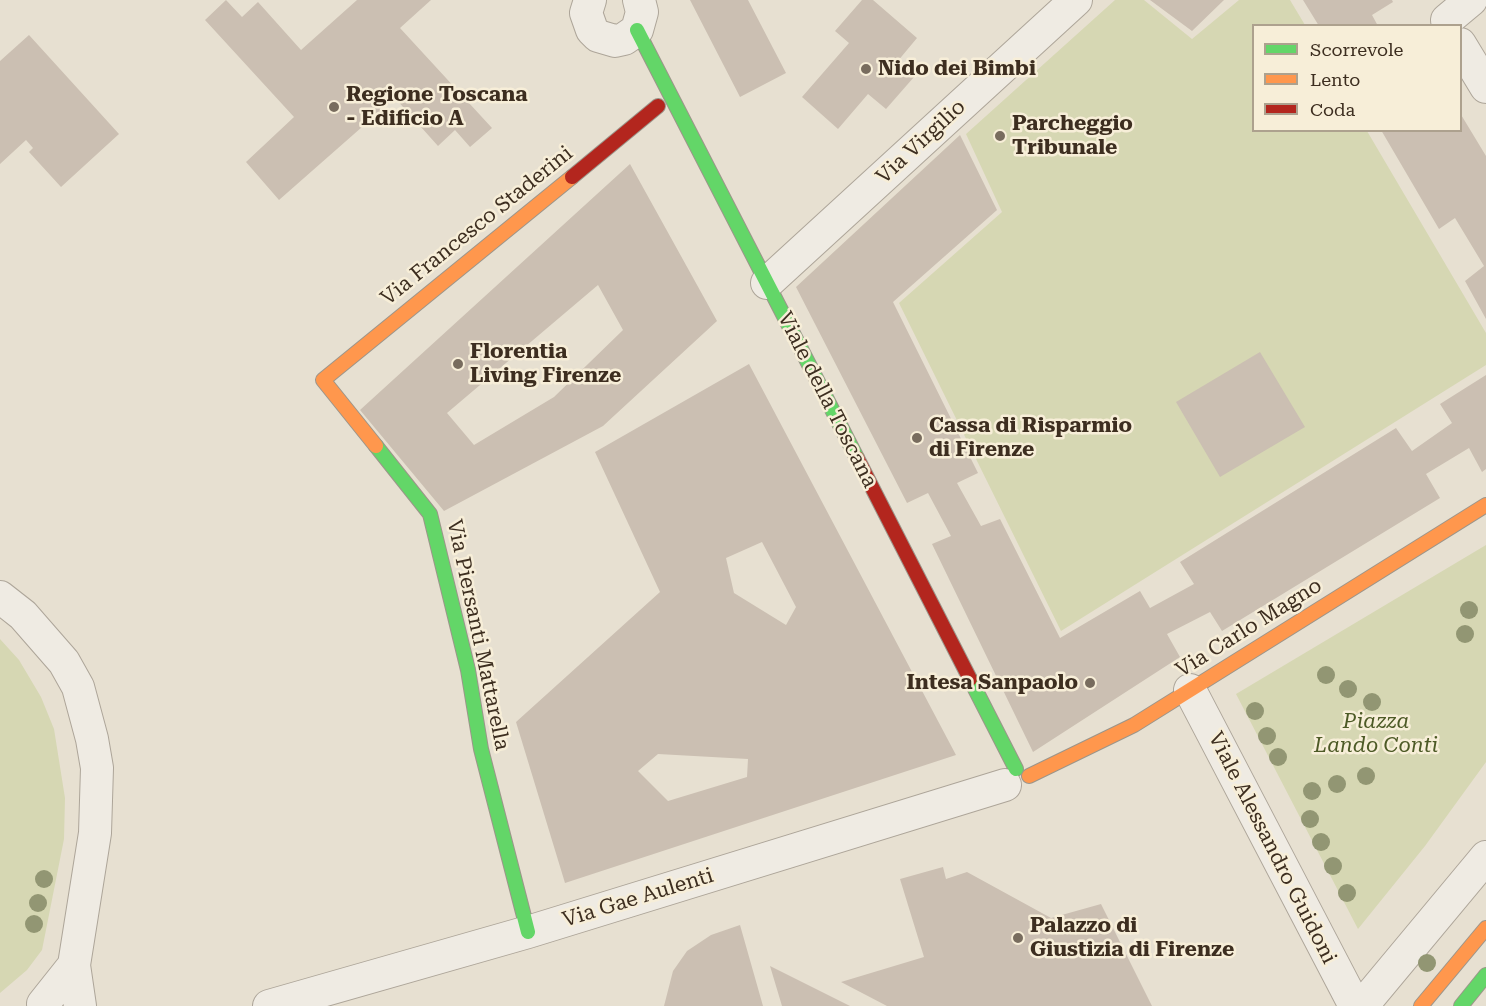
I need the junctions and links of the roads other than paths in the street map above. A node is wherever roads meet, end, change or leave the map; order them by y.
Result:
1 (1076, 0) edge
2 (1471, 0) edge
3 (588, 1) edge
4 (1448, 22) edge
5 (633, 23) edge
6 (1462, 46) edge
7 (1486, 87) edge
8 (658, 106) junction
9 (767, 283) junction
10 (323, 380) joint
11 (1486, 505) edge
12 (0, 597) edge
13 (1190, 690) junction
14 (1014, 776) junction
15 (1486, 857) edge
16 (1486, 928) edge
17 (528, 932) junction
18 (74, 965) junction
19 (1486, 975) edge
20 (41, 1005) edge
21 (78, 1006) edge
22 (269, 1006) edge
23 (1355, 1006) edge
24 (1362, 1006) edge
25 (1421, 1006) edge
26 (1461, 1006) edge

1 - 9 street, Via Virgilio
2 - 4 street
3 - 5 street
5 - 8 street, Viale della Toscana
5 - 9 street, Viale della Toscana
6 - 7 street
8 - 10 street, Via Francesco Staderini
8 - 14 street, Viale della Toscana
9 - 14 street, Viale della Toscana
10 - 17 street, Via Piersanti Mattarella
11 - 13 street, Via Carlo Magno
12 - 18 street
13 - 14 street, Via Carlo Magno
13 - 23 street, Viale Alessandro Guidoni
14 - 17 street, Via Gae Aulenti
15 - 24 street
16 - 25 street
17 - 22 street, Via Gae Aulenti
18 - 20 street
18 - 21 street
19 - 26 street
20 - 21 street

